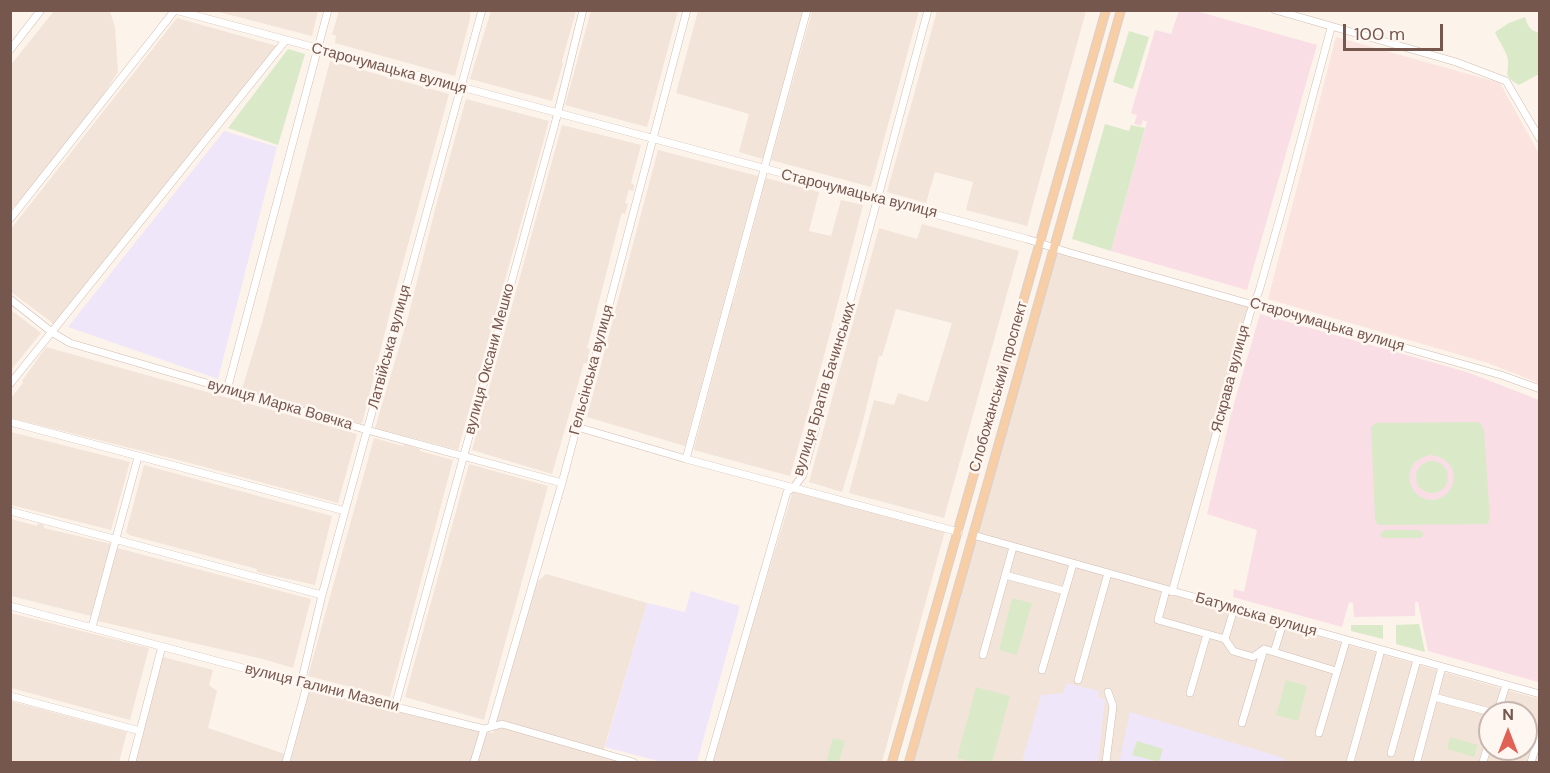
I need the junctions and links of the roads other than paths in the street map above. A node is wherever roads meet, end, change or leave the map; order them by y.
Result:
1 (41, 10) edge
2 (328, 10) edge
3 (482, 10) edge
4 (583, 10) edge
5 (687, 10) edge
6 (807, 10) edge
7 (928, 10) edge
8 (1106, 10) edge
9 (1121, 10) edge
10 (1275, 10) edge
11 (175, 11) edge
12 (1331, 28) junction
13 (285, 41) junction
14 (10, 50) edge
15 (318, 50) junction
16 (461, 88) junction
17 (556, 114) junction
18 (1539, 139) edge
19 (652, 140) junction
20 (763, 170) junction
21 (877, 199) junction
22 (10, 219) edge
23 (1040, 243) junction
24 (1053, 247) junction
25 (10, 299) edge
26 (1254, 304) junction
27 (53, 333) junction
28 (10, 384) edge
29 (227, 390) junction
30 (1539, 390) edge
31 (10, 422) edge
32 (577, 427) junction
33 (367, 430) junction
34 (463, 455) junction
35 (138, 457) junction
36 (686, 459) junction
37 (562, 483) junction
38 (794, 488) junction
39 (10, 511) edge
40 (345, 511) junction
41 (959, 532) junction
42 (973, 535) junction
43 (116, 539) junction
44 (1013, 547) junction
45 (1073, 564) junction
46 (1108, 573) junction
47 (1005, 575) junction
48 (1065, 591) junction
49 (1169, 591) junction
50 (322, 595) junction
51 (10, 606) edge
52 (1234, 609) junction
53 (1283, 623) junction
54 (92, 627) junction
55 (1207, 634) junction
56 (1225, 639) junction
57 (1346, 640) junction
58 (162, 646) junction
59 (1264, 649) junction
60 (1381, 650) junction
61 (1274, 652) junction
62 (983, 655) dead end
63 (1417, 660) junction
64 (1442, 667) junction
65 (1042, 670) dead end
66 (1336, 671) junction
67 (1078, 680) dead end
68 (304, 684) junction
69 (1506, 685) junction
70 (1107, 692) dead end
71 (1190, 693) dead end
72 (1539, 694) edge
73 (10, 696) edge
74 (1434, 697) junction
75 (1500, 701) edge
76 (395, 706) junction
77 (1478, 708) edge
78 (1242, 723) dead end
79 (487, 728) junction
80 (140, 731) junction
81 (1319, 733) dead end
82 (1539, 734) edge
83 (1391, 753) dead end
84 (1417, 761) edge
85 (132, 762) edge
86 (286, 762) edge
87 (474, 762) edge
88 (633, 762) edge
89 (709, 762) edge
90 (892, 762) edge
91 (909, 762) edge
92 (1106, 762) edge
93 (1350, 762) edge
94 (1532, 762) edge

1 - 14 street
2 - 15 street
3 - 16 street, Латвійська вулиця
4 - 17 street, вулиця Оксани Мешко
5 - 19 street, Гельсінська вулиця
6 - 20 street
7 - 21 street, вулиця Братів Бачинських
8 - 23 main road, Слобожанський проспект
9 - 24 main road, Слобожанський проспект
10 - 12 street
11 - 13 street, Старочумацька вулиця
11 - 22 street
12 - 18 street
12 - 26 street, Яскрава вулиця
13 - 15 street, Старочумацька вулиця
13 - 27 street
15 - 16 street, Старочумацька вулиця
15 - 29 street
16 - 17 street, Старочумацька вулиця
16 - 33 street, Латвійська вулиця
17 - 19 street, Старочумацька вулиця
17 - 34 street, вулиця Оксани Мешко
19 - 20 street, Старочумацька вулиця
19 - 32 street, Гельсінська вулиця
20 - 21 street, Старочумацька вулиця
20 - 36 street
21 - 23 street, Старочумацька вулиця
21 - 38 street, вулиця Братів Бачинських
23 - 24 street, Старочумацька вулиця
23 - 41 main road, Слобожанський проспект
24 - 26 street, Старочумацька вулиця
24 - 42 main road, Слобожанський проспект
25 - 27 street, вулиця Марка Вовчка
26 - 30 street, Старочумацька вулиця
26 - 49 street, Яскрава вулиця
27 - 28 street
27 - 29 street, вулиця Марка Вовчка
29 - 33 street, вулиця Марка Вовчка
31 - 35 street
32 - 36 street
32 - 37 street, Гельсінська вулиця
33 - 34 street, вулиця Марка Вовчка
33 - 40 street, Латвійська вулиця
34 - 37 street, вулиця Марка Вовчка
34 - 76 street, вулиця Оксани Мешко
35 - 40 street
35 - 43 street
36 - 38 street
37 - 79 street, Гельсінська вулиця
38 - 41 street
38 - 89 street, вулиця Братів Бачинських
39 - 43 street
40 - 50 street, Латвійська вулиця
41 - 90 main road, Слобожанський проспект
42 - 44 street, Батумська вулиця
42 - 91 main road, Слобожанський проспект
43 - 50 street
43 - 54 street
44 - 45 street, Батумська вулиця
44 - 47 street
45 - 46 street, Батумська вулиця
45 - 48 street
46 - 49 street, Батумська вулиця
46 - 67 street
47 - 48 street
47 - 62 street
48 - 65 street
49 - 52 street, Батумська вулиця
49 - 55 street, Яскрава вулиця
50 - 68 street, Латвійська вулиця
51 - 54 street, вулиця Галини Мазепи
52 - 53 street, Батумська вулиця
52 - 56 street
53 - 57 street, Батумська вулиця
53 - 61 street
54 - 58 street, вулиця Галини Мазепи
55 - 56 street
55 - 71 street
56 - 59 street
57 - 60 street, Батумська вулиця
57 - 66 street
58 - 68 street, вулиця Галини Мазепи
58 - 80 street
59 - 61 street
59 - 78 street
60 - 63 street, Батумська вулиця
60 - 93 street
61 - 66 street
63 - 64 street, Батумська вулиця
63 - 83 street
64 - 69 street, Батумська вулиця
64 - 74 street
66 - 81 street
68 - 76 street, вулиця Галини Мазепи
68 - 86 street, Латвійська вулиця
69 - 72 street, Батумська вулиця
69 - 75 street
70 - 92 street
73 - 80 street
74 - 77 street
74 - 84 street
76 - 79 street, вулиця Галини Мазепи
79 - 87 street, Гельсінська вулиця
79 - 88 street, вулиця Галини Мазепи
80 - 85 street
82 - 94 street

